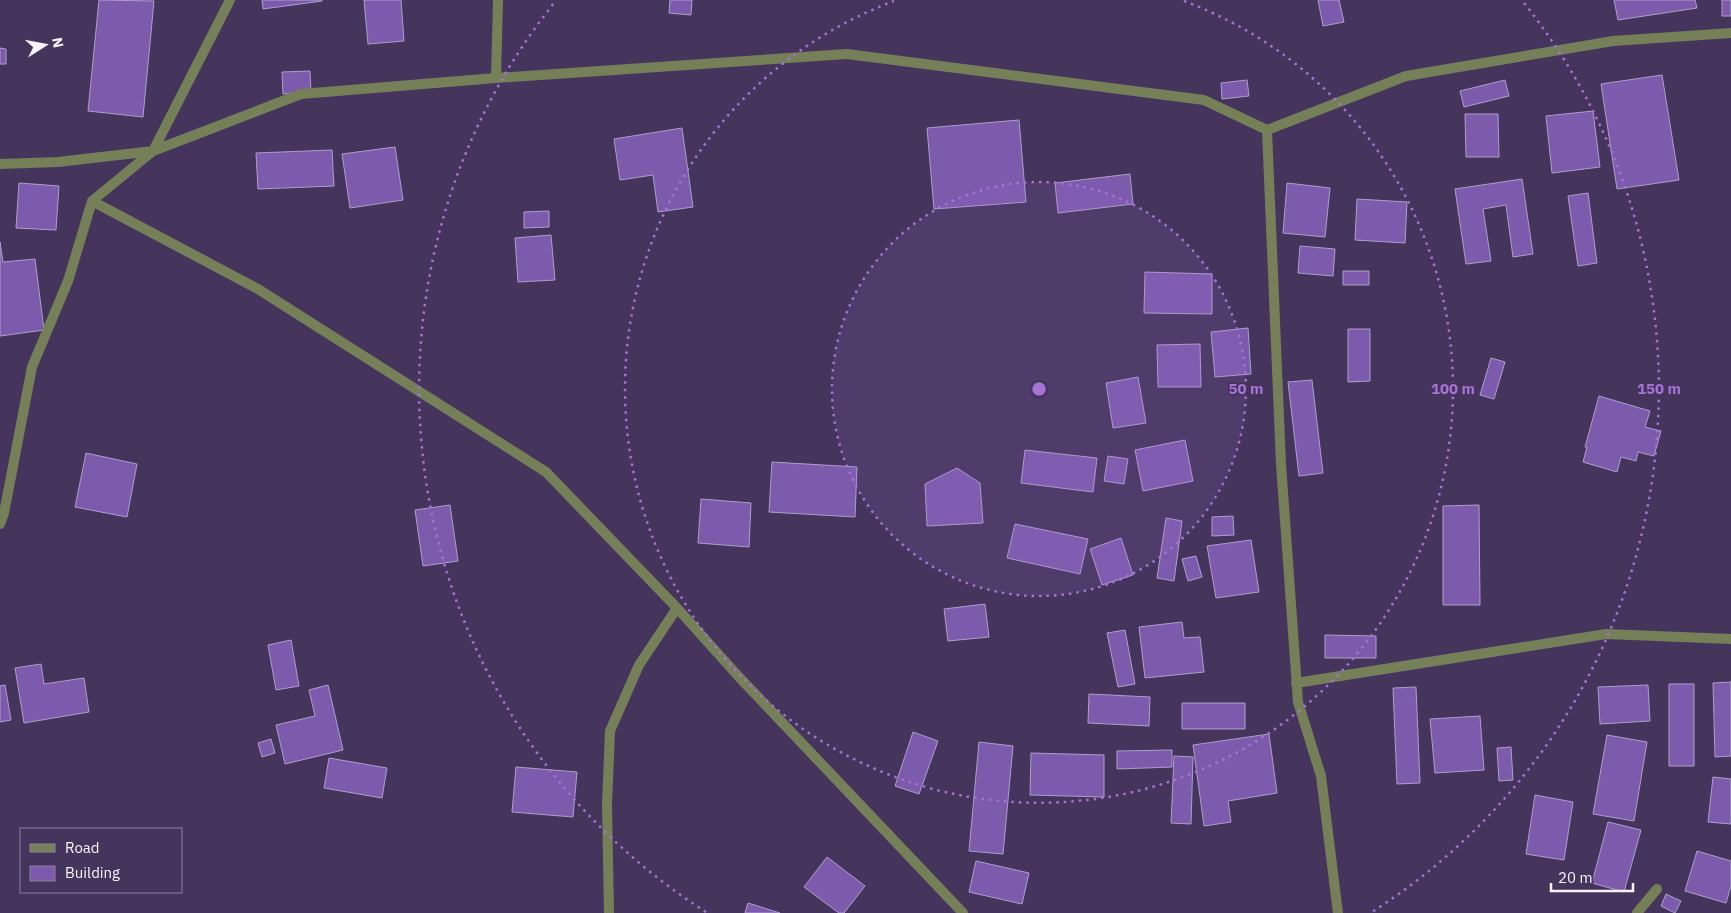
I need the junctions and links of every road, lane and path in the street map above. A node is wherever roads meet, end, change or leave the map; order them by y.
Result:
1 (230, 0) edge
2 (498, 0) edge
3 (1731, 33) edge
4 (496, 78) junction
5 (1267, 130) junction
6 (153, 151) junction
7 (0, 164) edge
8 (92, 201) junction
9 (0, 524) edge
10 (677, 608) junction
11 (1731, 639) edge
12 (1296, 682) junction
13 (1658, 889) dead end
14 (609, 913) edge
15 (963, 913) edge
16 (1338, 913) edge
17 (1637, 913) edge

1 - 6 street
2 - 4 street
3 - 5 street
4 - 5 street
4 - 6 street
5 - 12 street
6 - 7 street
6 - 8 street
8 - 9 street
8 - 10 street
10 - 14 street
10 - 15 street
11 - 12 street
12 - 16 street
13 - 17 street

